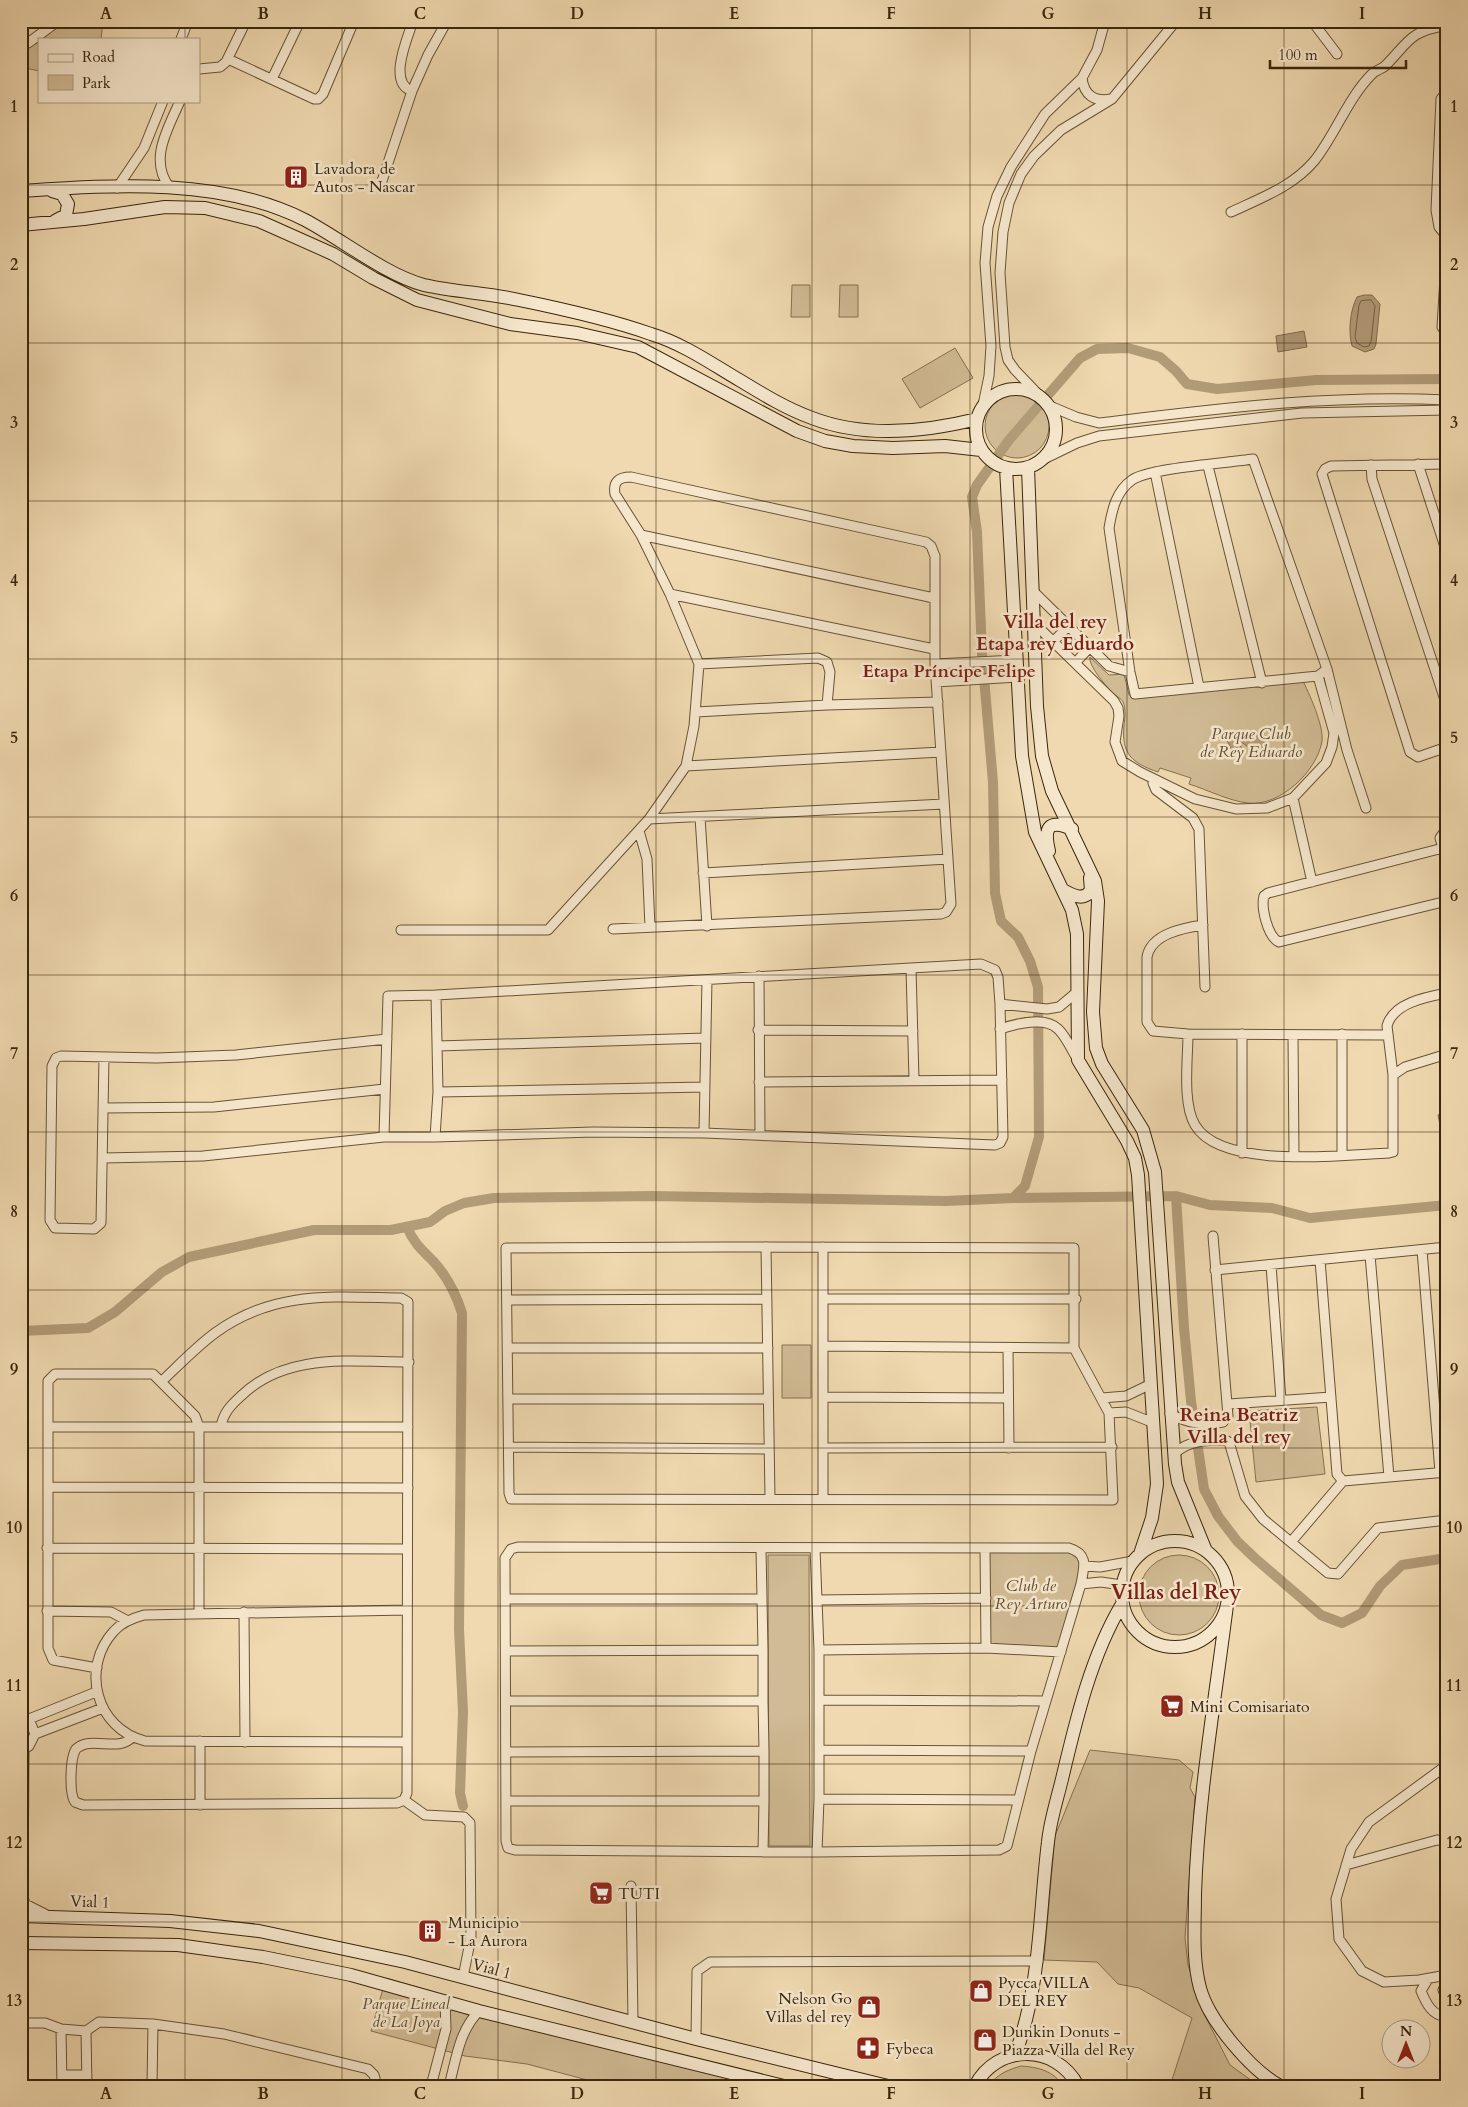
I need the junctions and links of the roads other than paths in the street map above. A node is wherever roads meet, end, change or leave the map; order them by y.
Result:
1 (58, 21) edge
2 (188, 21) edge
3 (246, 21) edge
4 (300, 21) edge
5 (354, 21) edge
6 (413, 21) edge
7 (447, 21) edge
8 (1106, 21) edge
9 (1176, 21) edge
10 (1312, 21) edge
11 (1447, 25) edge
12 (21, 34) edge
13 (181, 38) edge
14 (25, 44) edge
15 (1337, 54) dead end
16 (228, 59) junction
17 (200, 69) edge
18 (1082, 78) junction
19 (272, 79) junction
20 (412, 91) junction
21 (1447, 91) edge
22 (1112, 100) junction
23 (163, 102) edge
24 (180, 102) edge
25 (382, 181) dead end
26 (117, 188) junction
27 (170, 188) junction
28 (45, 190) junction
29 (21, 192) edge
30 (1231, 212) dead end
31 (48, 224) junction
32 (21, 225) edge
33 (1447, 237) edge
34 (1447, 244) edge
35 (1446, 285) edge
36 (1447, 334) edge
37 (1039, 395) junction
38 (1447, 400) edge
39 (983, 405) junction
40 (1050, 406) junction
41 (1447, 410) edge
42 (976, 419) junction
43 (981, 450) junction
44 (1044, 459) junction
45 (1418, 464) junction
46 (1447, 464) edge
47 (1371, 465) junction
48 (1208, 466) junction
49 (1006, 468) junction
50 (1028, 468) junction
51 (1156, 472) junction
52 (640, 535) junction
53 (1447, 553) edge
54 (1034, 592) junction
55 (670, 594) junction
56 (934, 598) junction
57 (1035, 624) junction
58 (1069, 625) junction
59 (1054, 641) junction
60 (1091, 646) junction
61 (934, 650) junction
62 (1016, 660) junction
63 (1076, 662) junction
64 (699, 664) junction
65 (935, 664) junction
66 (966, 664) junction
67 (1327, 669) junction
68 (1130, 672) junction
69 (1318, 676) junction
70 (1018, 677) junction
71 (966, 680) junction
72 (936, 682) junction
73 (1262, 683) junction
74 (1198, 688) junction
75 (938, 702) junction
76 (827, 705) junction
77 (1447, 706) edge
78 (696, 712) junction
79 (1447, 747) edge
80 (941, 752) junction
81 (686, 766) junction
82 (1154, 780) junction
83 (1293, 798) junction
84 (944, 804) junction
85 (1366, 808) dead end
86 (700, 817) junction
87 (649, 819) junction
88 (1447, 828) edge
89 (1072, 829) junction
90 (639, 831) junction
91 (1443, 848) junction
92 (1084, 854) junction
93 (948, 858) junction
94 (1447, 861) edge
95 (703, 873) junction
96 (1055, 875) junction
97 (1312, 882) junction
98 (1063, 890) junction
99 (1447, 901) edge
100 (1203, 925) junction
101 (707, 926) junction
102 (650, 927) junction
103 (613, 929) dead end
104 (401, 930) dead end
105 (911, 968) junction
106 (759, 976) junction
107 (707, 980) junction
108 (1205, 987) dead end
109 (1077, 992) junction
110 (1447, 993) edge
111 (436, 996) junction
112 (1000, 1004) junction
113 (1000, 1028) junction
114 (758, 1030) junction
115 (913, 1031) junction
116 (1188, 1034) junction
117 (1242, 1034) junction
118 (1342, 1034) junction
119 (1293, 1035) junction
120 (1388, 1035) junction
121 (706, 1038) junction
122 (387, 1039) junction
123 (438, 1046) junction
124 (1447, 1054) edge
125 (104, 1057) junction
126 (1078, 1060) junction
127 (1393, 1075) junction
128 (914, 1080) junction
129 (1002, 1080) junction
130 (759, 1082) junction
131 (705, 1087) junction
132 (385, 1089) junction
133 (438, 1092) junction
134 (103, 1108) junction
135 (704, 1133) junction
136 (760, 1135) junction
137 (384, 1137) junction
138 (435, 1137) junction
139 (1242, 1153) junction
140 (1342, 1155) junction
141 (1294, 1156) junction
142 (103, 1158) junction
143 (1213, 1236) dead end
144 (766, 1247) junction
145 (823, 1247) junction
146 (1447, 1247) edge
147 (1422, 1250) junction
148 (1370, 1255) junction
149 (1320, 1260) junction
150 (1271, 1265) junction
151 (1215, 1270) junction
152 (1076, 1298) junction
153 (767, 1299) junction
154 (823, 1299) junction
155 (507, 1300) junction
156 (823, 1346) junction
157 (508, 1348) junction
158 (768, 1348) junction
159 (1008, 1348) junction
160 (1074, 1348) junction
161 (408, 1362) junction
162 (162, 1381) junction
163 (1151, 1384) junction
164 (823, 1397) junction
165 (1331, 1397) junction
166 (1008, 1398) junction
167 (1102, 1398) junction
168 (508, 1399) junction
169 (768, 1399) junction
170 (1280, 1400) junction
171 (1229, 1404) junction
172 (1109, 1413) junction
173 (1170, 1414) junction
174 (1154, 1423) junction
175 (48, 1427) junction
176 (199, 1427) junction
177 (221, 1427) junction
178 (408, 1427) junction
179 (509, 1447) junction
180 (1112, 1447) junction
181 (823, 1448) junction
182 (1009, 1448) junction
183 (769, 1449) junction
184 (1174, 1454) junction
185 (1444, 1472) edge
186 (1389, 1477) junction
187 (1343, 1481) junction
188 (48, 1487) junction
189 (408, 1488) junction
190 (199, 1489) junction
191 (770, 1498) junction
192 (823, 1498) junction
193 (1447, 1520) edge
194 (1291, 1542) junction
195 (47, 1548) junction
196 (199, 1548) junction
197 (815, 1548) junction
198 (986, 1548) junction
199 (408, 1549) junction
200 (761, 1549) junction
201 (1206, 1551) junction
202 (1137, 1557) junction
203 (1084, 1566) junction
204 (1081, 1584) junction
205 (1122, 1586) junction
206 (986, 1598) junction
207 (506, 1599) junction
208 (762, 1599) junction
209 (818, 1600) junction
210 (1122, 1604) junction
211 (1227, 1605) junction
212 (407, 1610) junction
213 (47, 1612) junction
214 (199, 1612) junction
215 (244, 1612) junction
216 (128, 1621) junction
217 (986, 1648) junction
218 (763, 1650) junction
219 (819, 1650) junction
220 (506, 1651) junction
221 (1061, 1652) junction
222 (97, 1668) junction
223 (96, 1692) junction
224 (819, 1700) junction
225 (507, 1701) junction
226 (763, 1701) junction
227 (1045, 1701) junction
228 (103, 1708) junction
229 (25, 1716) edge
230 (35, 1734) junction
231 (132, 1737) junction
232 (200, 1741) junction
233 (245, 1742) junction
234 (408, 1742) junction
235 (819, 1750) junction
236 (1030, 1750) junction
237 (22, 1751) edge
238 (764, 1751) junction
239 (507, 1752) junction
240 (1447, 1766) edge
241 (819, 1799) junction
242 (404, 1800) junction
243 (1017, 1800) junction
244 (764, 1801) junction
245 (507, 1802) junction
246 (200, 1805) junction
247 (1447, 1841) edge
248 (763, 1852) junction
249 (817, 1852) junction
250 (1346, 1865) junction
251 (631, 1886) dead end
252 (21, 1916) edge
253 (50, 1916) junction
254 (21, 1943) edge
255 (1038, 1961) junction
256 (1447, 1975) edge
257 (463, 1977) junction
258 (1428, 1978) junction
259 (1447, 1982) edge
260 (1447, 1999) edge
261 (445, 2001) junction
262 (478, 2011) junction
263 (1447, 2017) edge
264 (633, 2022) junction
265 (21, 2023) edge
266 (153, 2024) junction
267 (61, 2030) junction
268 (86, 2030) junction
269 (696, 2039) junction
270 (1015, 2055) junction
271 (62, 2075) junction
272 (86, 2075) junction
273 (972, 2085) edge
274 (62, 2086) edge
275 (86, 2086) edge
276 (152, 2086) edge
277 (377, 2086) edge
278 (431, 2086) edge
279 (449, 2086) edge
280 (784, 2086) edge
281 (888, 2086) edge
282 (1078, 2086) edge
283 (1280, 2086) edge

1 - 14 street
2 - 13 street
3 - 16 street
4 - 19 street
5 - 19 street
6 - 20 street
7 - 20 street
8 - 18 street
9 - 22 street
10 - 15 street
11 - 30 street
12 - 14 street
16 - 17 street
16 - 19 street
18 - 22 street
18 - 39 street
20 - 25 street
21 - 33 street
22 - 37 street
23 - 26 street
24 - 27 street
26 - 27 street
26 - 28 street
27 - 42 street
28 - 29 street
28 - 31 street
31 - 32 street
31 - 43 street
34 - 35 street
35 - 36 street
37 - 39 street
37 - 40 street
38 - 40 street
39 - 42 street
40 - 44 street
41 - 44 street
42 - 43 street
43 - 49 street
44 - 50 street
45 - 46 street
45 - 47 street
45 - 53 street
47 - 77 street
47 - 79 street
48 - 51 street
48 - 67 street
48 - 73 street
49 - 50 street
49 - 62 street
50 - 54 street
51 - 68 street
51 - 74 street
52 - 55 street
52 - 56 street
52 - 56 street
54 - 57 street
54 - 58 street
55 - 61 street
55 - 64 street
56 - 61 street
57 - 59 street
57 - 89 street
58 - 59 street
58 - 60 street
59 - 63 street
60 - 63 street
60 - 68 street
61 - 65 street
62 - 66 street
62 - 70 street
63 - 82 street
64 - 76 street
64 - 78 street
65 - 66 street
65 - 72 street
66 - 71 street
67 - 69 street
67 - 85 street
68 - 74 street
69 - 73 street
69 - 83 street
70 - 71 street
70 - 96 street
71 - 72 street
72 - 75 street
73 - 74 street
75 - 76 street
75 - 80 street
76 - 78 street
78 - 81 street
80 - 81 street
80 - 84 street
81 - 87 street
82 - 83 street
82 - 100 street
83 - 97 street
84 - 86 street
84 - 93 street
86 - 87 street
86 - 95 street
87 - 90 street
88 - 91 street
89 - 92 street
89 - 96 street
90 - 102 street
90 - 104 street
91 - 94 street
91 - 97 street
92 - 98 street
92 - 173 street
93 - 95 street
93 - 101 street
95 - 101 street
96 - 98 street
97 - 99 street
98 - 109 street
100 - 108 street
100 - 116 street
101 - 102 street
102 - 103 street
105 - 106 street
105 - 112 street
105 - 115 street
106 - 107 street
106 - 114 street
107 - 111 street
107 - 121 street
109 - 112 street
109 - 126 street
110 - 120 street
111 - 122 street
111 - 123 street
112 - 113 street
113 - 126 street
113 - 129 street
114 - 115 street
114 - 130 street
115 - 128 street
116 - 117 street
116 - 139 street
117 - 119 street
117 - 139 street
118 - 119 street
118 - 120 street
118 - 140 street
119 - 141 street
120 - 127 street
121 - 123 street
121 - 131 street
122 - 125 street
122 - 132 street
123 - 133 street
124 - 127 street
125 - 134 street
125 - 142 street
126 - 163 street
127 - 140 street
128 - 129 street
128 - 130 street
129 - 136 street
130 - 136 street
131 - 133 street
131 - 135 street
132 - 134 street
132 - 137 street
133 - 138 street
134 - 142 street
135 - 136 street
135 - 138 street
137 - 138 street
137 - 142 street
139 - 141 street
140 - 141 street
143 - 151 street
144 - 145 street
144 - 153 street
144 - 155 street
145 - 152 street
145 - 154 street
146 - 147 street
147 - 148 street
147 - 185 street
148 - 149 street
148 - 186 street
149 - 150 street
149 - 165 street
150 - 151 street
150 - 170 street
151 - 171 street
152 - 154 street
152 - 160 street
153 - 155 street
153 - 158 street
154 - 156 street
155 - 157 street
156 - 159 street
156 - 164 street
157 - 158 street
157 - 168 street
158 - 169 street
159 - 160 street
159 - 166 street
160 - 167 street
161 - 162 street
161 - 177 street
161 - 178 street
162 - 175 street
162 - 176 street
163 - 167 street
163 - 174 street
164 - 166 street
164 - 181 street
165 - 170 street
165 - 187 street
166 - 182 street
167 - 172 street
168 - 169 street
168 - 179 street
169 - 183 street
170 - 171 street
171 - 173 street
172 - 174 street
172 - 180 street
173 - 184 street
174 - 202 street
175 - 176 street
175 - 188 street
176 - 177 street
176 - 190 street
177 - 178 street
178 - 189 street
179 - 183 street
179 - 191 street
180 - 182 street
180 - 192 street
181 - 182 street
181 - 192 street
183 - 191 street
184 - 194 street
184 - 201 street
185 - 186 street
186 - 187 street
187 - 194 street
188 - 190 street
188 - 195 street
189 - 190 street
189 - 199 street
190 - 196 street
191 - 192 street
193 - 194 street
195 - 196 street
195 - 213 street
196 - 199 street
196 - 214 street
197 - 198 street
197 - 200 street
197 - 209 street
198 - 203 street
198 - 206 street
199 - 212 street
200 - 207 street
200 - 208 street
201 - 202 street
201 - 211 street
202 - 203 street
202 - 205 street
203 - 204 street
204 - 205 street
204 - 221 street
205 - 210 street
206 - 209 street
206 - 217 street
207 - 208 street
207 - 220 street
208 - 218 street
209 - 219 street
210 - 211 street
210 - 255 street
211 - 283 street
212 - 215 street
212 - 234 street
213 - 216 street
213 - 222 street
214 - 215 street
214 - 216 street
215 - 233 street
216 - 222 street
217 - 219 street
217 - 221 street
218 - 220 street
218 - 226 street
219 - 224 street
220 - 225 street
221 - 227 street
222 - 223 street
223 - 228 street
223 - 229 street
224 - 227 street
224 - 235 street
225 - 226 street
225 - 239 street
226 - 238 street
227 - 236 street
228 - 230 street
228 - 231 street
229 - 230 street
230 - 237 street
231 - 232 street
231 - 246 street
232 - 233 street
232 - 246 street
233 - 234 street
234 - 242 street
235 - 236 street
235 - 241 street
236 - 243 street
237 - 253 street
238 - 239 street
238 - 244 street
239 - 245 street
240 - 250 street
241 - 243 street
241 - 249 street
242 - 246 street
242 - 257 street
243 - 249 street
244 - 245 street
244 - 248 street
245 - 248 street
247 - 250 street
248 - 249 street
250 - 258 street
251 - 264 street
252 - 253 street, Vial 1
253 - 257 street, Vial 1
254 - 261 street
255 - 269 street
255 - 270 street
256 - 258 street
257 - 264 street, Vial 1
258 - 263 street
259 - 260 street
261 - 262 street
261 - 278 street
262 - 279 street
262 - 280 street
264 - 269 street, Vial 1
265 - 267 street
266 - 268 street
266 - 276 street
266 - 277 street
267 - 268 street
267 - 271 street
268 - 272 street
269 - 281 street, Vial 1
270 - 273 street
270 - 282 street
271 - 272 street
271 - 274 street
272 - 275 street

